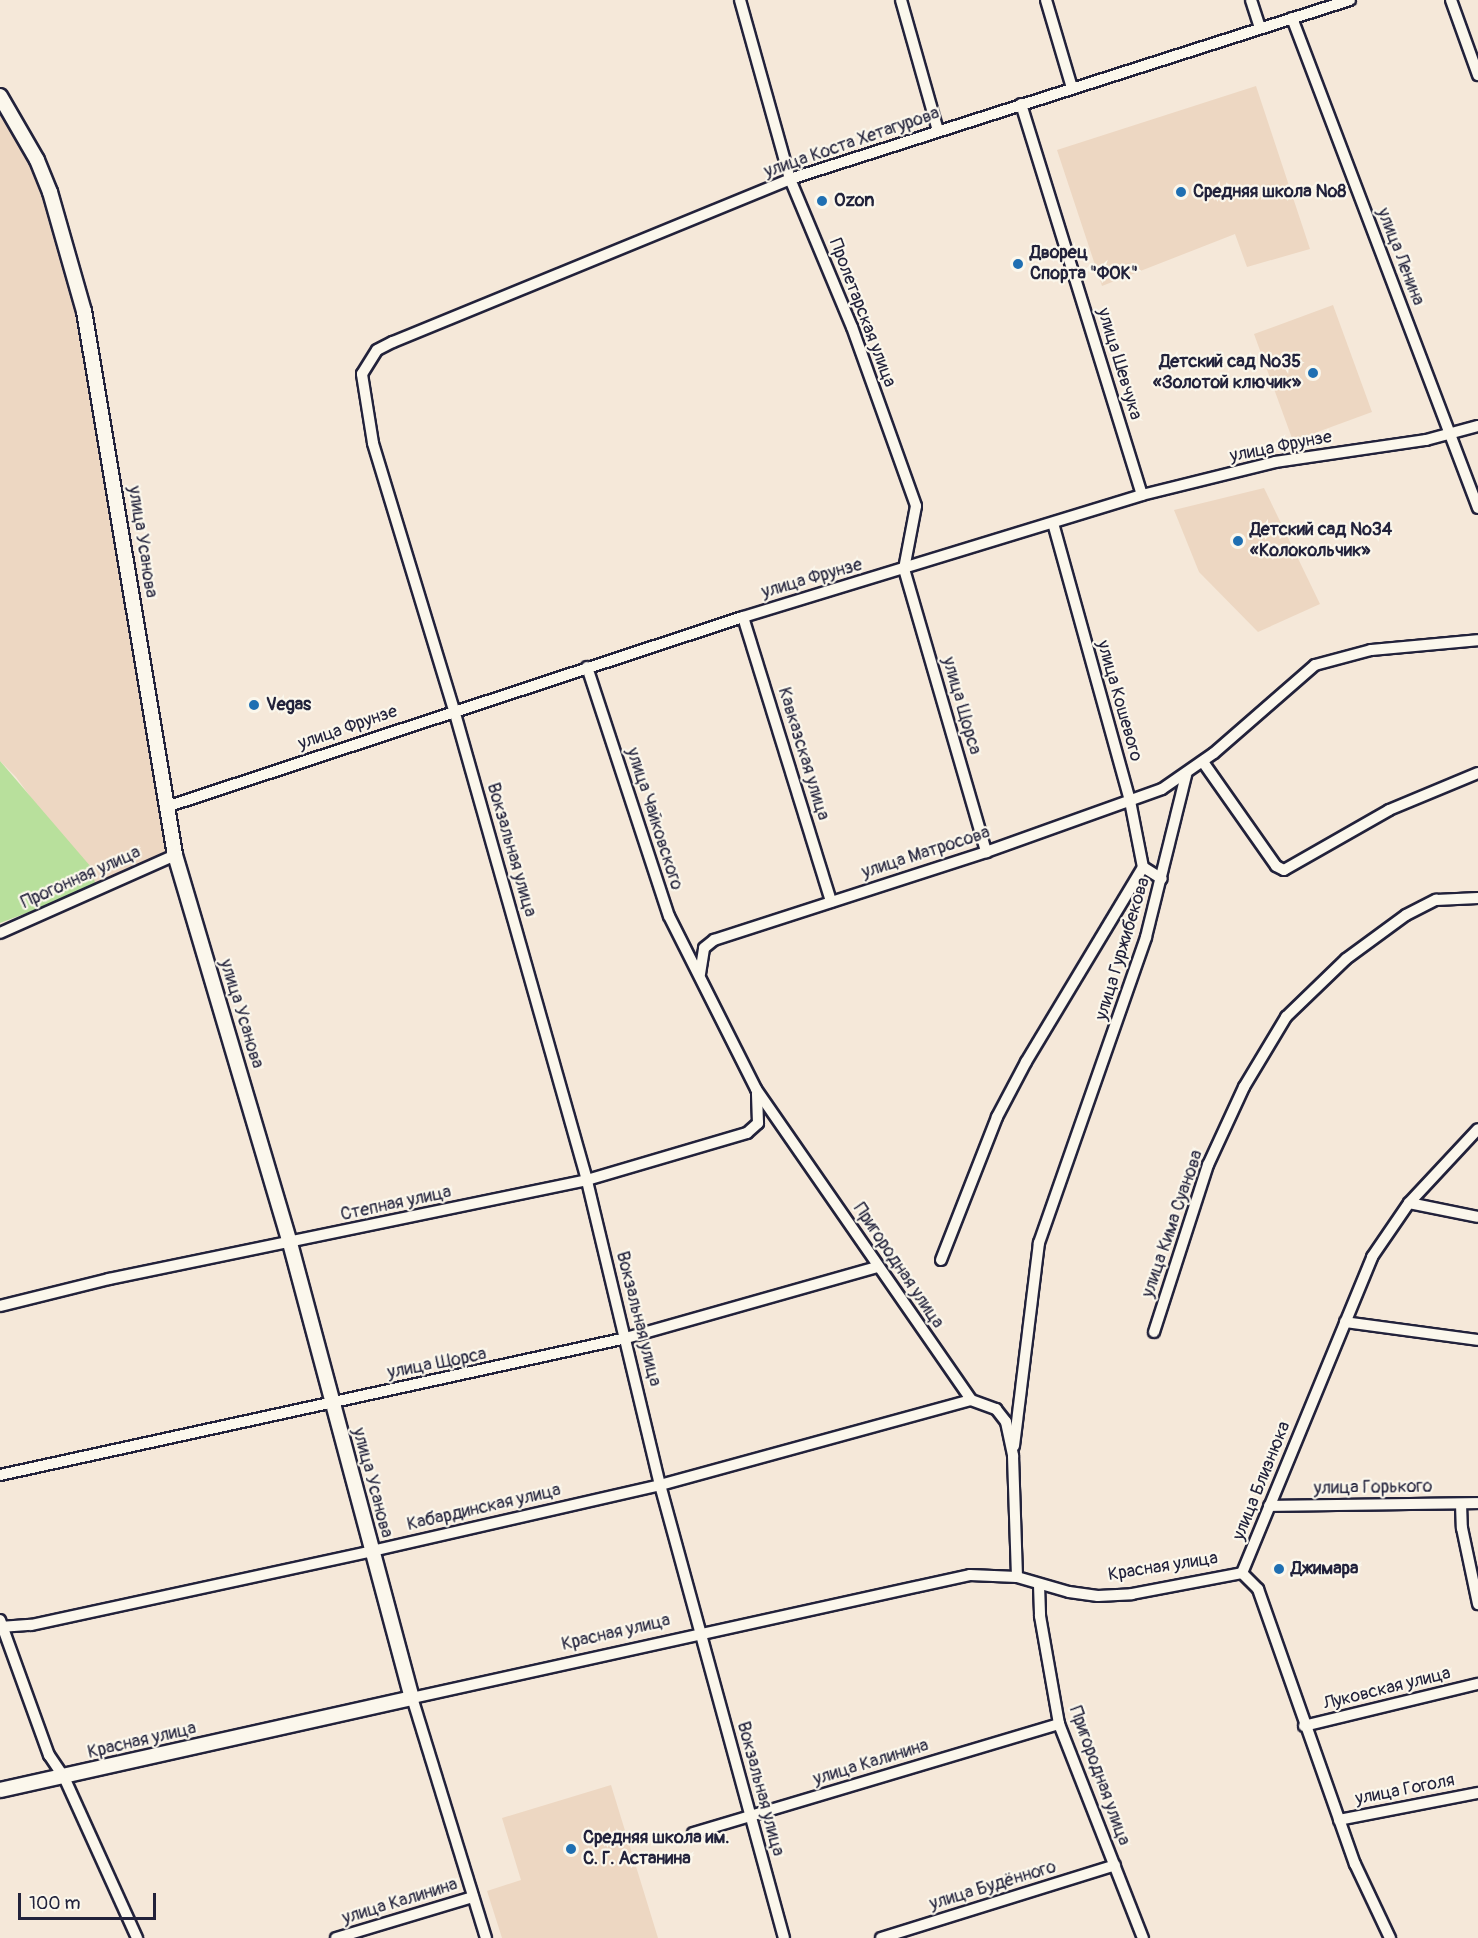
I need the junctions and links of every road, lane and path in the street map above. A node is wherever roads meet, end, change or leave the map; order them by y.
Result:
1 (740, 0) edge
2 (901, 0) edge
3 (1046, 0) edge
4 (1251, 0) edge
5 (1350, 0) edge
6 (1451, 0) edge
7 (1292, 18) junction
8 (1260, 28) junction
9 (1478, 75) edge
10 (1072, 88) junction
11 (0, 96) edge
12 (1021, 104) junction
13 (938, 131) junction
14 (790, 179) junction
15 (377, 350) joint
16 (1478, 426) edge
17 (1448, 433) junction
18 (1142, 495) junction
19 (1478, 508) edge
20 (1053, 523) junction
21 (904, 569) junction
22 (743, 617) junction
23 (1478, 640) edge
24 (586, 667) junction
25 (454, 710) junction
26 (1203, 762) junction
27 (1478, 773) edge
28 (1186, 775) junction
29 (1130, 801) junction
30 (166, 807) junction
31 (986, 852) junction
32 (175, 855) junction
33 (1143, 867) junction
34 (1162, 879) junction
35 (1478, 898) edge
36 (831, 902) junction
37 (0, 933) edge
38 (701, 977) junction
39 (756, 1089) junction
40 (1478, 1129) edge
41 (587, 1180) junction
42 (1409, 1203) junction
43 (1478, 1217) edge
44 (290, 1243) junction
45 (941, 1260) dead end
46 (877, 1267) junction
47 (0, 1306) edge
48 (1345, 1322) junction
49 (1154, 1332) dead end
50 (626, 1338) junction
51 (1478, 1340) edge
52 (971, 1400) junction
53 (332, 1401) junction
54 (1013, 1456) junction
55 (0, 1475) edge
56 (660, 1485) junction
57 (1478, 1503) edge
58 (1461, 1504) junction
59 (1269, 1506) junction
60 (372, 1551) junction
61 (1242, 1573) junction
62 (1017, 1577) junction
63 (1039, 1585) junction
64 (1478, 1604) edge
65 (1, 1625) edge
66 (700, 1632) junction
67 (1478, 1684) edge
68 (412, 1698) junction
69 (1059, 1724) junction
70 (1304, 1726) junction
71 (64, 1777) junction
72 (0, 1790) edge
73 (1478, 1793) edge
74 (750, 1816) junction
75 (1339, 1820) junction
76 (693, 1833) dead end
77 (1115, 1865) junction
78 (473, 1897) junction
79 (137, 1938) edge
80 (336, 1938) edge
81 (486, 1938) edge
82 (784, 1938) edge
83 (880, 1938) edge
84 (1143, 1938) edge
85 (1390, 1938) edge

1 - 14 street, Пролетарская улица
2 - 13 street
3 - 10 street
4 - 8 street
5 - 7 street, улица Коста Хетагурова
6 - 9 street
7 - 8 street, улица Коста Хетагурова
7 - 17 street, улица Ленина
8 - 10 street, улица Коста Хетагурова
10 - 12 street, улица Коста Хетагурова
11 - 30 main road, улица Усанова
12 - 13 street, улица Коста Хетагурова
12 - 18 street, улица Шевчука
13 - 14 street, улица Коста Хетагурова
14 - 15 street, улица Коста Хетагурова
14 - 21 street, Пролетарская улица
15 - 25 street, Вокзальная улица
16 - 17 street, улица Фрунзе
17 - 18 street, улица Фрунзе
17 - 19 street, улица Ленина
18 - 20 street, улица Фрунзе
20 - 21 street, улица Фрунзе
20 - 29 street, улица Кошевого
21 - 22 street, улица Фрунзе
21 - 31 street, улица Щорса
22 - 24 street, улица Фрунзе
22 - 36 street, Кавказская улица
23 - 26 street
24 - 25 street, улица Фрунзе
24 - 38 street, улица Чайковского
25 - 30 street, улица Фрунзе
25 - 41 street, Вокзальная улица
26 - 27 street
26 - 28 street
28 - 29 street, улица Матросова
28 - 34 street, улица Гуржибекова
29 - 31 street, улица Матросова
29 - 33 street, улица Кошевого
30 - 32 main road, улица Усанова
31 - 36 street, улица Матросова
32 - 37 street, Прогонная улица
32 - 44 main road, улица Усанова
33 - 34 street
33 - 45 street, улица Гуржибекова
34 - 54 street, улица Гуржибекова
35 - 49 street, улица Кима Суанова
36 - 38 street, улица Матросова
38 - 39 street, Пригородная улица
39 - 41 street, Степная улица
39 - 46 street, Пригородная улица
40 - 42 street, улица Близнюка
41 - 44 street, Степная улица
41 - 50 street, Вокзальная улица
42 - 43 street
42 - 48 street, улица Близнюка
44 - 47 street, Степная улица
44 - 53 main road, улица Усанова
46 - 50 street, улица Щорса
46 - 52 street, Пригородная улица
48 - 51 street
48 - 59 street, улица Близнюка
50 - 53 street, улица Щорса
50 - 56 street, Вокзальная улица
52 - 54 street
52 - 56 street, Кабардинская улица
53 - 55 street, улица Щорса
53 - 60 main road, улица Усанова
54 - 62 street
56 - 60 street, Кабардинская улица
56 - 66 street, Вокзальная улица
57 - 58 street, улица Горького
58 - 59 street, улица Горького
58 - 64 street
59 - 61 street, улица Близнюка
60 - 65 street, Кабардинская улица
60 - 68 main road, улица Усанова
61 - 63 street, Красная улица
61 - 70 street
62 - 63 street, Красная улица
62 - 66 street, Красная улица
63 - 69 street, Пригородная улица
65 - 71 street
66 - 68 street, Красная улица
66 - 74 street, Вокзальная улица
67 - 70 street, Луковская улица
68 - 71 main road, Красная улица
68 - 78 street, улица Усанова
69 - 74 street, улица Калинина
69 - 77 street, Пригородная улица
70 - 75 street
71 - 72 main road, Красная улица
71 - 79 street
73 - 75 street, улица Гоголя
74 - 76 street, улица Калинина
74 - 82 street, Вокзальная улица
75 - 85 street
77 - 83 street, улица Будённого
77 - 84 street, Пригородная улица
78 - 80 street, улица Калинина
78 - 81 street, улица Усанова

